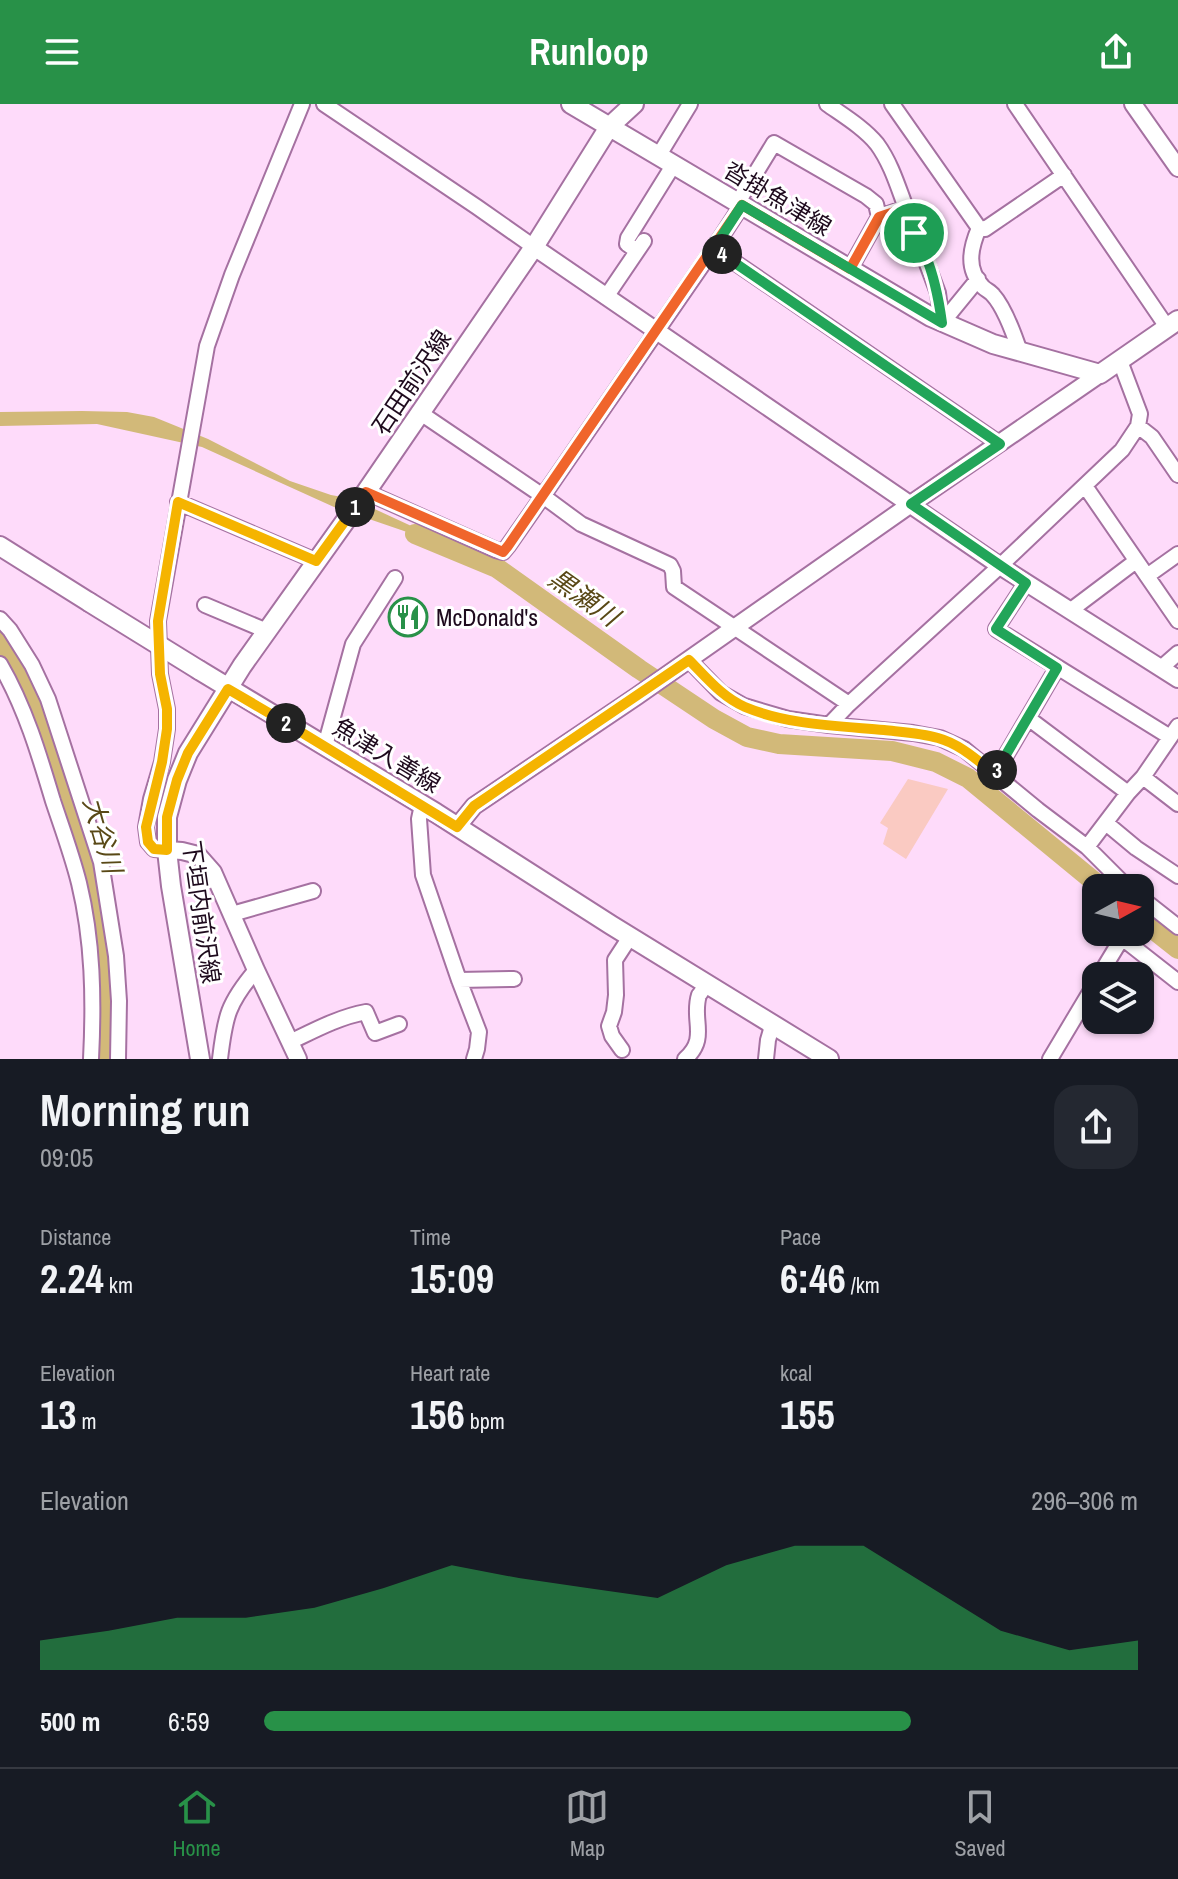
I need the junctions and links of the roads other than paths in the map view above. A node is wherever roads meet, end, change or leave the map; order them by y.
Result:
1 (302, 104) edge
2 (324, 104) edge
3 (571, 104) edge
4 (634, 104) edge
5 (690, 104) edge
6 (827, 104) edge
7 (892, 104) edge
8 (1015, 104) edge
9 (1133, 104) edge
10 (609, 127) junction
11 (667, 160) junction
12 (1178, 168) edge
13 (1064, 175) junction
14 (740, 204) junction
15 (906, 208) junction
16 (879, 217) junction
17 (979, 228) junction
18 (534, 247) junction
19 (714, 248) junction
20 (850, 269) junction
21 (978, 279) junction
22 (606, 297) junction
23 (1175, 322) edge
24 (942, 323) junction
25 (657, 332) junction
26 (1020, 352) junction
27 (1120, 361) junction
28 (1100, 374) junction
29 (419, 412) junction
30 (1138, 426) junction
31 (1000, 444) junction
32 (1178, 475) edge
33 (1085, 486) junction
34 (366, 492) junction
35 (543, 496) junction
36 (178, 502) junction
37 (911, 504) junction
38 (0, 546) edge
39 (1178, 554) edge
40 (316, 561) junction
41 (1136, 561) junction
42 (1000, 566) junction
43 (1147, 576) junction
44 (395, 578) dead end
45 (1026, 583) junction
46 (205, 605) dead end
47 (1071, 610) junction
48 (0, 619) edge
49 (1178, 621) edge
50 (737, 627) junction
51 (267, 631) junction
52 (1178, 653) edge
53 (0, 664) edge
54 (683, 664) junction
55 (1162, 667) junction
56 (1057, 668) junction
57 (1178, 679) edge
58 (228, 689) junction
59 (849, 704) junction
60 (1028, 718) junction
61 (829, 725) junction
62 (1174, 731) edge
63 (325, 746) junction
64 (995, 774) junction
65 (1143, 777) junction
66 (1128, 793) junction
67 (1178, 804) edge
68 (422, 805) junction
69 (1106, 823) junction
70 (457, 827) junction
71 (1087, 847) junction
72 (167, 850) junction
73 (1114, 874) edge
74 (1178, 876) edge
75 (313, 891) dead end
76 (1154, 908) edge
77 (232, 914) junction
78 (1178, 927) edge
79 (630, 937) junction
80 (1107, 962) edge
81 (1153, 962) edge
82 (1154, 963) edge
83 (256, 970) junction
84 (514, 979) dead end
85 (459, 980) junction
86 (1178, 982) edge
87 (707, 983) junction
88 (1082, 1005) edge
89 (773, 1023) junction
90 (399, 1024) dead end
91 (290, 1042) junction
92 (622, 1050) dead end
93 (91, 1059) edge
94 (118, 1059) edge
95 (200, 1059) edge
96 (220, 1059) edge
97 (298, 1059) edge
98 (474, 1059) edge
99 (685, 1059) edge
100 (766, 1059) edge
101 (829, 1059) edge
102 (1050, 1059) edge

1 - 36 street
2 - 18 street
3 - 10 main road, 沓掛魚津線
4 - 10 main road, 石田前沢線
5 - 11 street
6 - 15 street
7 - 17 street
8 - 13 street
9 - 12 street
10 - 11 main road, 沓掛魚津線
10 - 18 main road, 石田前沢線
11 - 14 main road, 沓掛魚津線
11 - 22 street
13 - 17 street
13 - 23 street
14 - 16 street
14 - 19 street
14 - 20 main road, 沓掛魚津線
15 - 16 street
15 - 24 street
16 - 20 street
17 - 21 street
18 - 22 street
18 - 29 main road, 石田前沢線
19 - 25 street
19 - 31 street
20 - 24 main road, 沓掛魚津線
21 - 24 street
21 - 26 street
22 - 25 street
23 - 27 main road
24 - 26 main road, 沓掛魚津線
25 - 35 street
25 - 37 street
26 - 28 main road, 沓掛魚津線
27 - 28 main road
27 - 30 street
28 - 31 street
29 - 34 main road, 石田前沢線
29 - 35 street
30 - 32 street
30 - 33 street
31 - 37 street
33 - 41 street
33 - 42 street
34 - 35 street
34 - 40 main road, 石田前沢線
35 - 50 street
36 - 40 street
36 - 72 street
37 - 42 street
37 - 50 street
38 - 58 main road, 魚津入善線, bridge
39 - 43 street
40 - 51 main road, 石田前沢線
41 - 43 street
41 - 47 street
42 - 45 street
42 - 59 street
43 - 49 street
44 - 63 street
45 - 47 street
45 - 56 street
46 - 51 street
47 - 55 street
48 - 94 street
50 - 54 street
50 - 59 street
51 - 58 main road, 石田前沢線
52 - 55 street
53 - 93 street
54 - 61 street
54 - 70 street
55 - 57 street
56 - 60 street
56 - 62 street
58 - 63 main road, 魚津入善線
58 - 72 main road, 下垣内前沢線
59 - 61 street
60 - 64 street
60 - 66 street
61 - 64 street
62 - 65 street
63 - 68 main road, 魚津入善線
64 - 71 street
65 - 66 street
65 - 67 street
66 - 69 street
68 - 70 main road, 魚津入善線
68 - 85 street
69 - 71 street
69 - 74 street
70 - 79 main road, 魚津入善線
71 - 73 street
72 - 77 street
72 - 95 main road, 下垣内前沢線
75 - 77 street
76 - 78 street
77 - 83 street
79 - 87 main road, 魚津入善線
79 - 92 street
80 - 81 street
82 - 86 street
83 - 91 street
83 - 96 street
84 - 85 street
85 - 98 street
87 - 89 main road, 魚津入善線
87 - 99 street
88 - 102 street
89 - 100 street
89 - 101 main road, 魚津入善線
90 - 91 street
91 - 97 street

